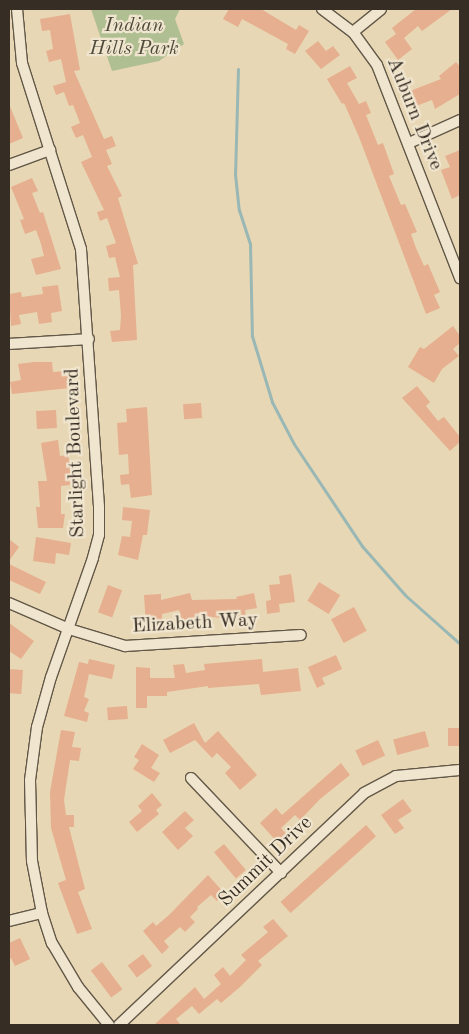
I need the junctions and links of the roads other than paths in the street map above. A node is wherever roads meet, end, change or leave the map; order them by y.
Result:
1 (17, 9) edge
2 (322, 9) edge
3 (381, 9) edge
4 (353, 32) junction
5 (460, 120) edge
6 (409, 144) junction
7 (50, 150) junction
8 (9, 165) edge
9 (460, 278) edge
10 (89, 339) junction
11 (9, 344) edge
12 (9, 603) edge
13 (69, 629) junction
14 (302, 635) dead end
15 (460, 770) edge
16 (192, 778) dead end
17 (281, 872) junction
18 (42, 913) junction
19 (9, 921) edge
20 (109, 1025) edge
21 (119, 1025) edge

1 - 7 street, Starlight Boulevard
2 - 4 street, Auburn Drive
3 - 4 street
4 - 6 street, Auburn Drive
5 - 6 street
6 - 9 street, Auburn Drive
7 - 8 street
7 - 10 street, Starlight Boulevard
10 - 11 street
10 - 13 street, Starlight Boulevard
12 - 13 street, Elizabeth Way
13 - 14 street, Elizabeth Way
13 - 18 street, Starlight Boulevard
15 - 17 street, Summit Drive
16 - 17 street
17 - 21 street, Summit Drive
18 - 19 street
18 - 20 street, Starlight Boulevard

